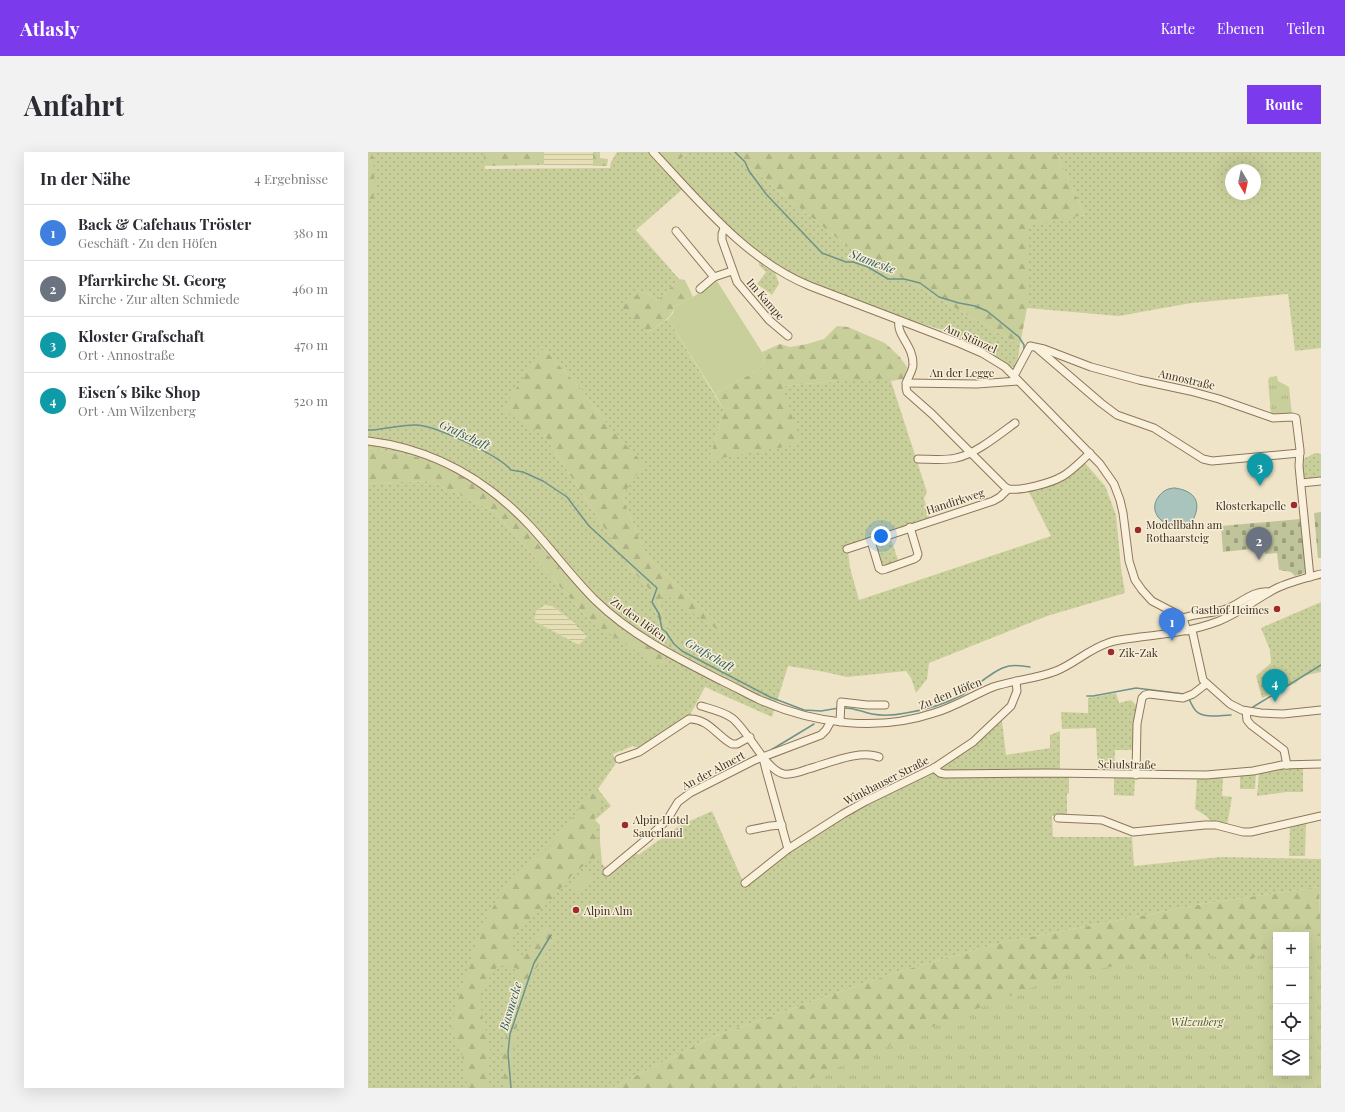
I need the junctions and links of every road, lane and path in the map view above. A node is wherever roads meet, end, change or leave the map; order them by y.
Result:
1 (653, 152) edge
2 (724, 228) junction
3 (676, 231) dead end
4 (732, 271) junction
5 (714, 277) junction
6 (700, 289) dead end
7 (899, 320) junction
8 (788, 336) dead end
9 (1037, 348) junction
10 (1016, 378) junction
11 (906, 383) junction
12 (1015, 423) dead end
13 (368, 441) edge
14 (972, 453) junction
15 (1090, 453) junction
16 (1300, 453) junction
17 (918, 459) dead end
18 (1321, 481) edge
19 (1301, 483) junction
20 (1008, 489) junction
21 (910, 527) junction
22 (871, 541) junction
23 (848, 549) dead end
24 (1321, 574) edge
25 (1310, 577) junction
26 (1270, 592) junction
27 (1182, 618) junction
28 (1189, 630) junction
29 (1016, 681) junction
30 (1206, 684) junction
31 (885, 705) dead end
32 (701, 706) dead end
33 (1321, 710) edge
34 (1246, 711) junction
35 (832, 721) junction
36 (840, 722) junction
37 (750, 737) junction
38 (763, 756) junction
39 (879, 757) dead end
40 (619, 759) dead end
41 (1321, 764) edge
42 (1287, 765) junction
43 (934, 768) junction
44 (1136, 775) junction
45 (1321, 816) edge
46 (1058, 818) dead end
47 (782, 825) junction
48 (750, 830) dead end
49 (788, 848) junction
50 (607, 872) dead end
51 (745, 883) dead end

1 - 2 street, Am Stünzel
2 - 4 street, Im Kampe
2 - 7 street, Am Stünzel
3 - 5 street
4 - 5 street
4 - 8 street, Im Kampe
5 - 6 street
7 - 10 street, Am Stünzel
7 - 11 street
9 - 10 street
9 - 16 street
9 - 16 street, Annostraße
10 - 11 street, An der Legge
10 - 15 street, Am Stünzel
11 - 14 street
12 - 14 street
13 - 35 street, Zu den Höfen
14 - 17 street
14 - 20 street
15 - 20 street
15 - 27 street, Am Stünzel
16 - 19 street, Annostraße
18 - 19 street
19 - 25 street, Annostraße
20 - 21 street, Handirkweg
21 - 22 street, Handirkweg
21 - 22 street
22 - 23 street, Handirkweg
24 - 25 street, Zu den Höfen
25 - 26 street, Zu den Höfen
26 - 27 street
26 - 28 street, Zu den Höfen
27 - 28 street
28 - 29 street, Zu den Höfen
28 - 30 street
29 - 36 street, Zu den Höfen
29 - 43 street, Winkhauser Straße
30 - 34 street
30 - 44 street
31 - 36 street
32 - 37 street, An der Almert
33 - 34 street
34 - 42 street
35 - 36 street, Zu den Höfen
35 - 38 street, An der Almert
37 - 38 street, An der Almert
37 - 40 street, An der Almert
38 - 39 street
38 - 47 street
38 - 50 street, An der Almert
41 - 42 street, Schulstraße
42 - 44 street, Schulstraße
43 - 44 street, Schulstraße
43 - 49 street, Winkhauser Straße
45 - 46 street
47 - 48 street
47 - 49 street
49 - 51 street, Winkhauser Straße

